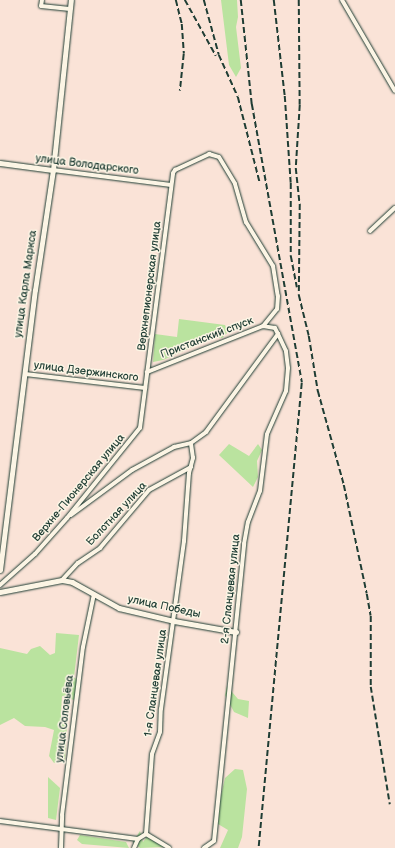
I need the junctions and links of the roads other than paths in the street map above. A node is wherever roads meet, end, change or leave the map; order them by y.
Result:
1 (42, 0) edge
2 (71, 0) edge
3 (342, 0) edge
4 (70, 10) junction
5 (395, 91) edge
6 (0, 163) edge
7 (53, 170) junction
8 (171, 186) junction
9 (395, 208) edge
10 (370, 231) dead end
11 (263, 326) junction
12 (275, 328) joint
13 (278, 334) junction
14 (147, 372) junction
15 (25, 374) junction
16 (145, 388) junction
17 (191, 443) junction
18 (191, 466) junction
19 (68, 518) junction
20 (0, 570) edge
21 (62, 580) junction
22 (0, 585) edge
23 (0, 592) edge
24 (94, 594) junction
25 (174, 621) junction
26 (236, 632) junction
27 (0, 821) edge
28 (61, 828) junction
29 (146, 834) junction
30 (138, 839) junction
31 (61, 848) edge
32 (134, 848) edge
33 (169, 848) edge
34 (204, 848) edge

1 - 4 street
2 - 4 street, улица Карла Маркса
3 - 5 street
4 - 7 street, улица Карла Маркса
6 - 7 street, улица Володарского
7 - 8 street, улица Володарского
7 - 15 street, улица Карла Маркса
8 - 11 street, Верхнепионерская улица
8 - 14 street, Верхнепионерская улица
9 - 10 street
11 - 12 street, Пристанский спуск
11 - 14 street, Пристанский спуск
12 - 13 street, 2-я Сланцевая улица
13 - 17 street
13 - 26 street, 2-я Сланцевая улица
14 - 16 street, Верхнепионерская улица
15 - 16 street, улица Дзержинского
15 - 20 street, улица Карла Маркса
16 - 19 street, Верхне-Пионерская улица
17 - 18 street, 1-я Сланцевая улица
17 - 19 street
18 - 21 street, Болотная улица
18 - 25 street, 1-я Сланцевая улица
19 - 22 street, Верхне-Пионерская улица
21 - 23 street
21 - 24 street, улица Победы
24 - 25 street, улица Победы
24 - 28 street, улица Соловьёва
25 - 26 street, улица Победы
25 - 29 street, 1-я Сланцевая улица
26 - 34 street, 2-я Сланцевая улица
27 - 28 street
28 - 30 street
28 - 31 street, улица Соловьёва
29 - 30 street
29 - 33 street
30 - 32 street

